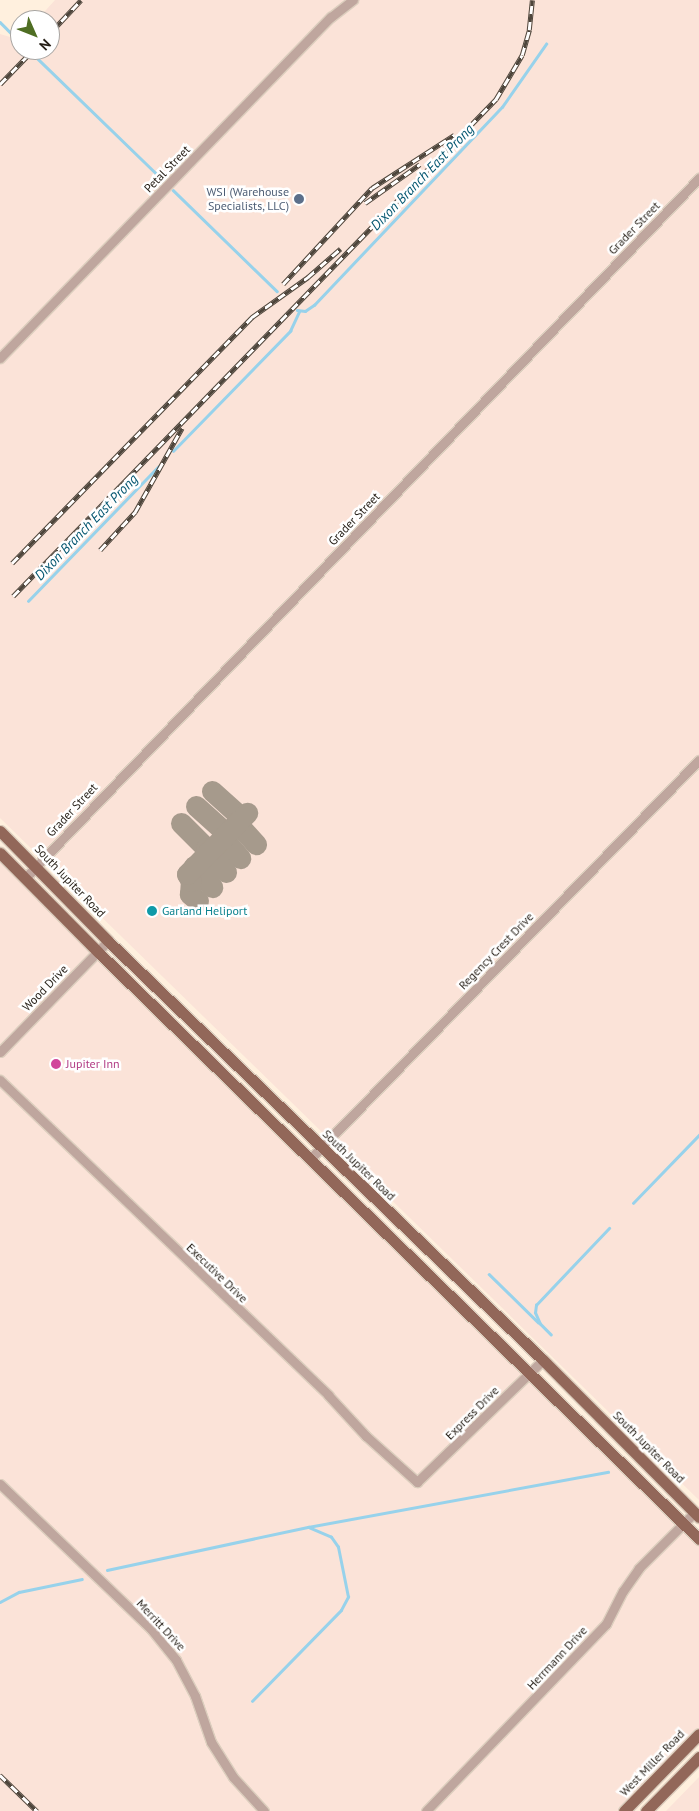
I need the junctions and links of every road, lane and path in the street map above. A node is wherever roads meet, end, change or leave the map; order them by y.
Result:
1 (353, 0) edge
2 (699, 178) edge
3 (0, 358) edge
4 (699, 760) edge
5 (0, 831) edge
6 (0, 853) edge
7 (37, 866) junction
8 (25, 878) junction
9 (108, 941) junction
10 (98, 952) junction
11 (0, 1052) edge
12 (0, 1080) edge
13 (321, 1147) junction
14 (310, 1159) junction
15 (457, 1278) junction
16 (445, 1290) junction
17 (543, 1360) junction
18 (530, 1373) junction
19 (417, 1482) joint
20 (0, 1484) edge
21 (697, 1515) edge
22 (684, 1524) junction
23 (699, 1539) edge
24 (699, 1734) edge
25 (699, 1756) edge
26 (264, 1811) edge
27 (426, 1811) edge
28 (624, 1811) edge
29 (646, 1811) edge

1 - 3 street, Petal Street
2 - 7 street, Grader Street
4 - 13 street, Regency Crest Drive
5 - 7 main road, South Jupiter Road
6 - 8 main road
7 - 8 street, Grader Street
7 - 9 main road, South Jupiter Road
8 - 10 main road
9 - 10 street, Wood Drive
9 - 13 main road, South Jupiter Road
10 - 11 street, Wood Drive
10 - 14 main road
12 - 19 street, Executive Drive
13 - 14 street, Regency Crest Drive
13 - 15 main road, South Jupiter Road
14 - 16 main road
15 - 16 main road
15 - 17 main road, South Jupiter Road
16 - 18 main road
17 - 18 street, Express Drive
17 - 21 main road, South Jupiter Road
18 - 19 street, Express Drive
18 - 22 main road
20 - 26 street, Merritt Drive
21 - 22 street, Herrmann Drive
22 - 23 main road
22 - 27 street, Herrmann Drive
24 - 28 main road, West Miller Road
25 - 29 main road

